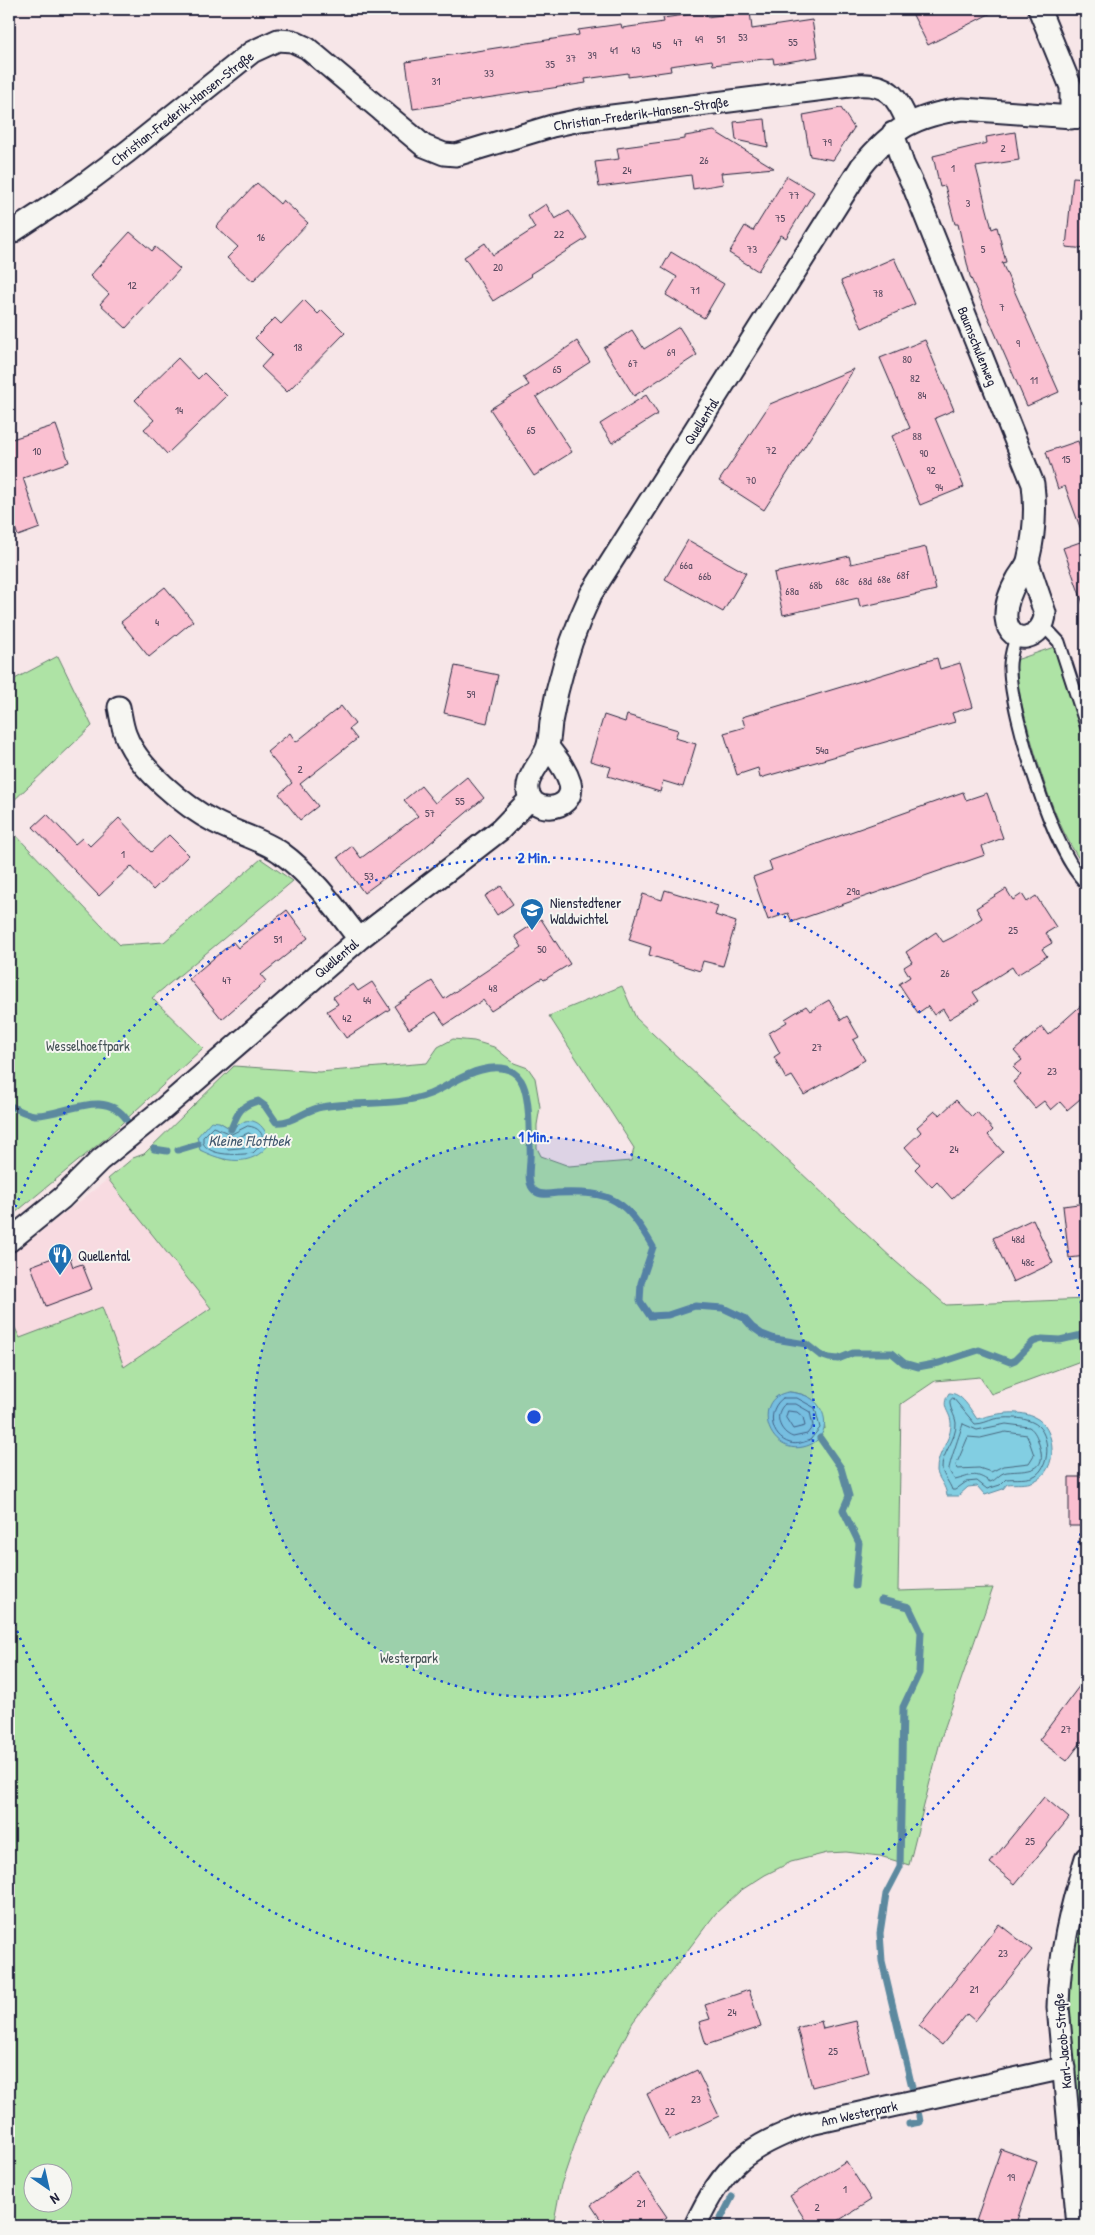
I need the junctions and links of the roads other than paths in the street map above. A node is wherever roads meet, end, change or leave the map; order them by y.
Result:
1 (1039, 9) edge
2 (1079, 118) edge
3 (901, 128) junction
4 (9, 234) edge
5 (1028, 563) junction
6 (1043, 625) junction
7 (1016, 637) junction
8 (119, 707) dead end
9 (1086, 725) edge
10 (548, 747) junction
11 (531, 798) junction
12 (1086, 883) edge
13 (359, 939) junction
14 (9, 1241) edge
15 (1086, 1858) edge
16 (1064, 2068) junction
17 (695, 2226) edge
18 (1078, 2226) edge

1 - 2 street
2 - 3 street
3 - 4 street, Christian-Frederik-Hansen-Straße
3 - 5 street, Baumschulenweg
3 - 10 street, Quellental
5 - 6 street, Baumschulenweg
5 - 7 street, Baumschulenweg
6 - 7 street
6 - 9 lane
7 - 12 lane
8 - 13 street
10 - 11 street, Quellental
10 - 11 street
11 - 13 street, Quellental
13 - 14 street, Quellental
15 - 16 street, Karl-Jacob-Straße
16 - 17 street, Am Westerpark
16 - 18 street, Karl-Jacob-Straße

